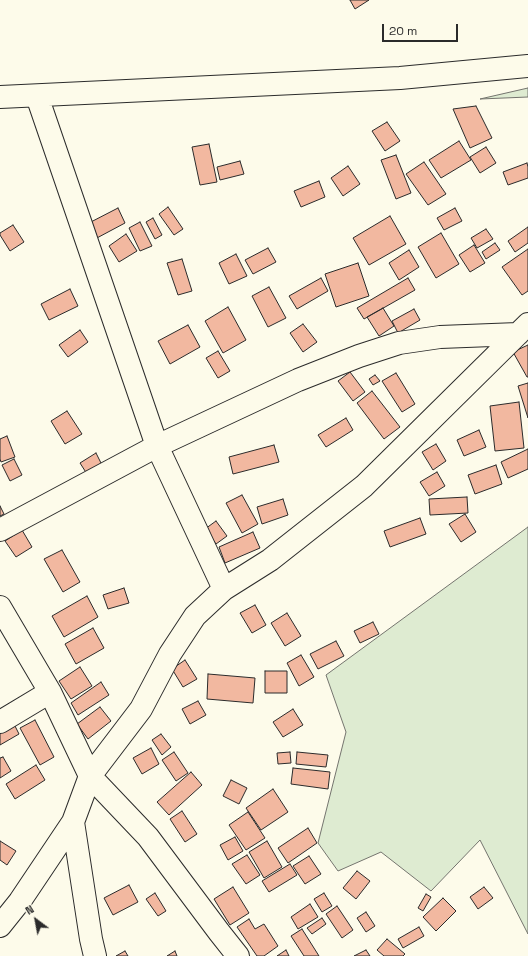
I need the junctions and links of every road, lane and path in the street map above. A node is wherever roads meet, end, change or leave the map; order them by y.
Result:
1 (528, 66) edge
2 (37, 96) junction
3 (0, 97) edge
4 (523, 329) edge
5 (157, 446) junction
6 (0, 530) edge
7 (224, 589) junction
8 (0, 607) edge
9 (50, 692) junction
10 (0, 722) edge
11 (90, 776) junction
12 (73, 822) junction
13 (0, 926) edge
14 (95, 956) edge
15 (238, 956) edge

1 - 2 street
2 - 3 street
2 - 5 street
4 - 5 street
4 - 7 street
5 - 6 street
5 - 7 street
7 - 11 street
8 - 9 street
9 - 10 street
9 - 11 street
11 - 12 street
11 - 15 street
12 - 13 street
12 - 14 street

